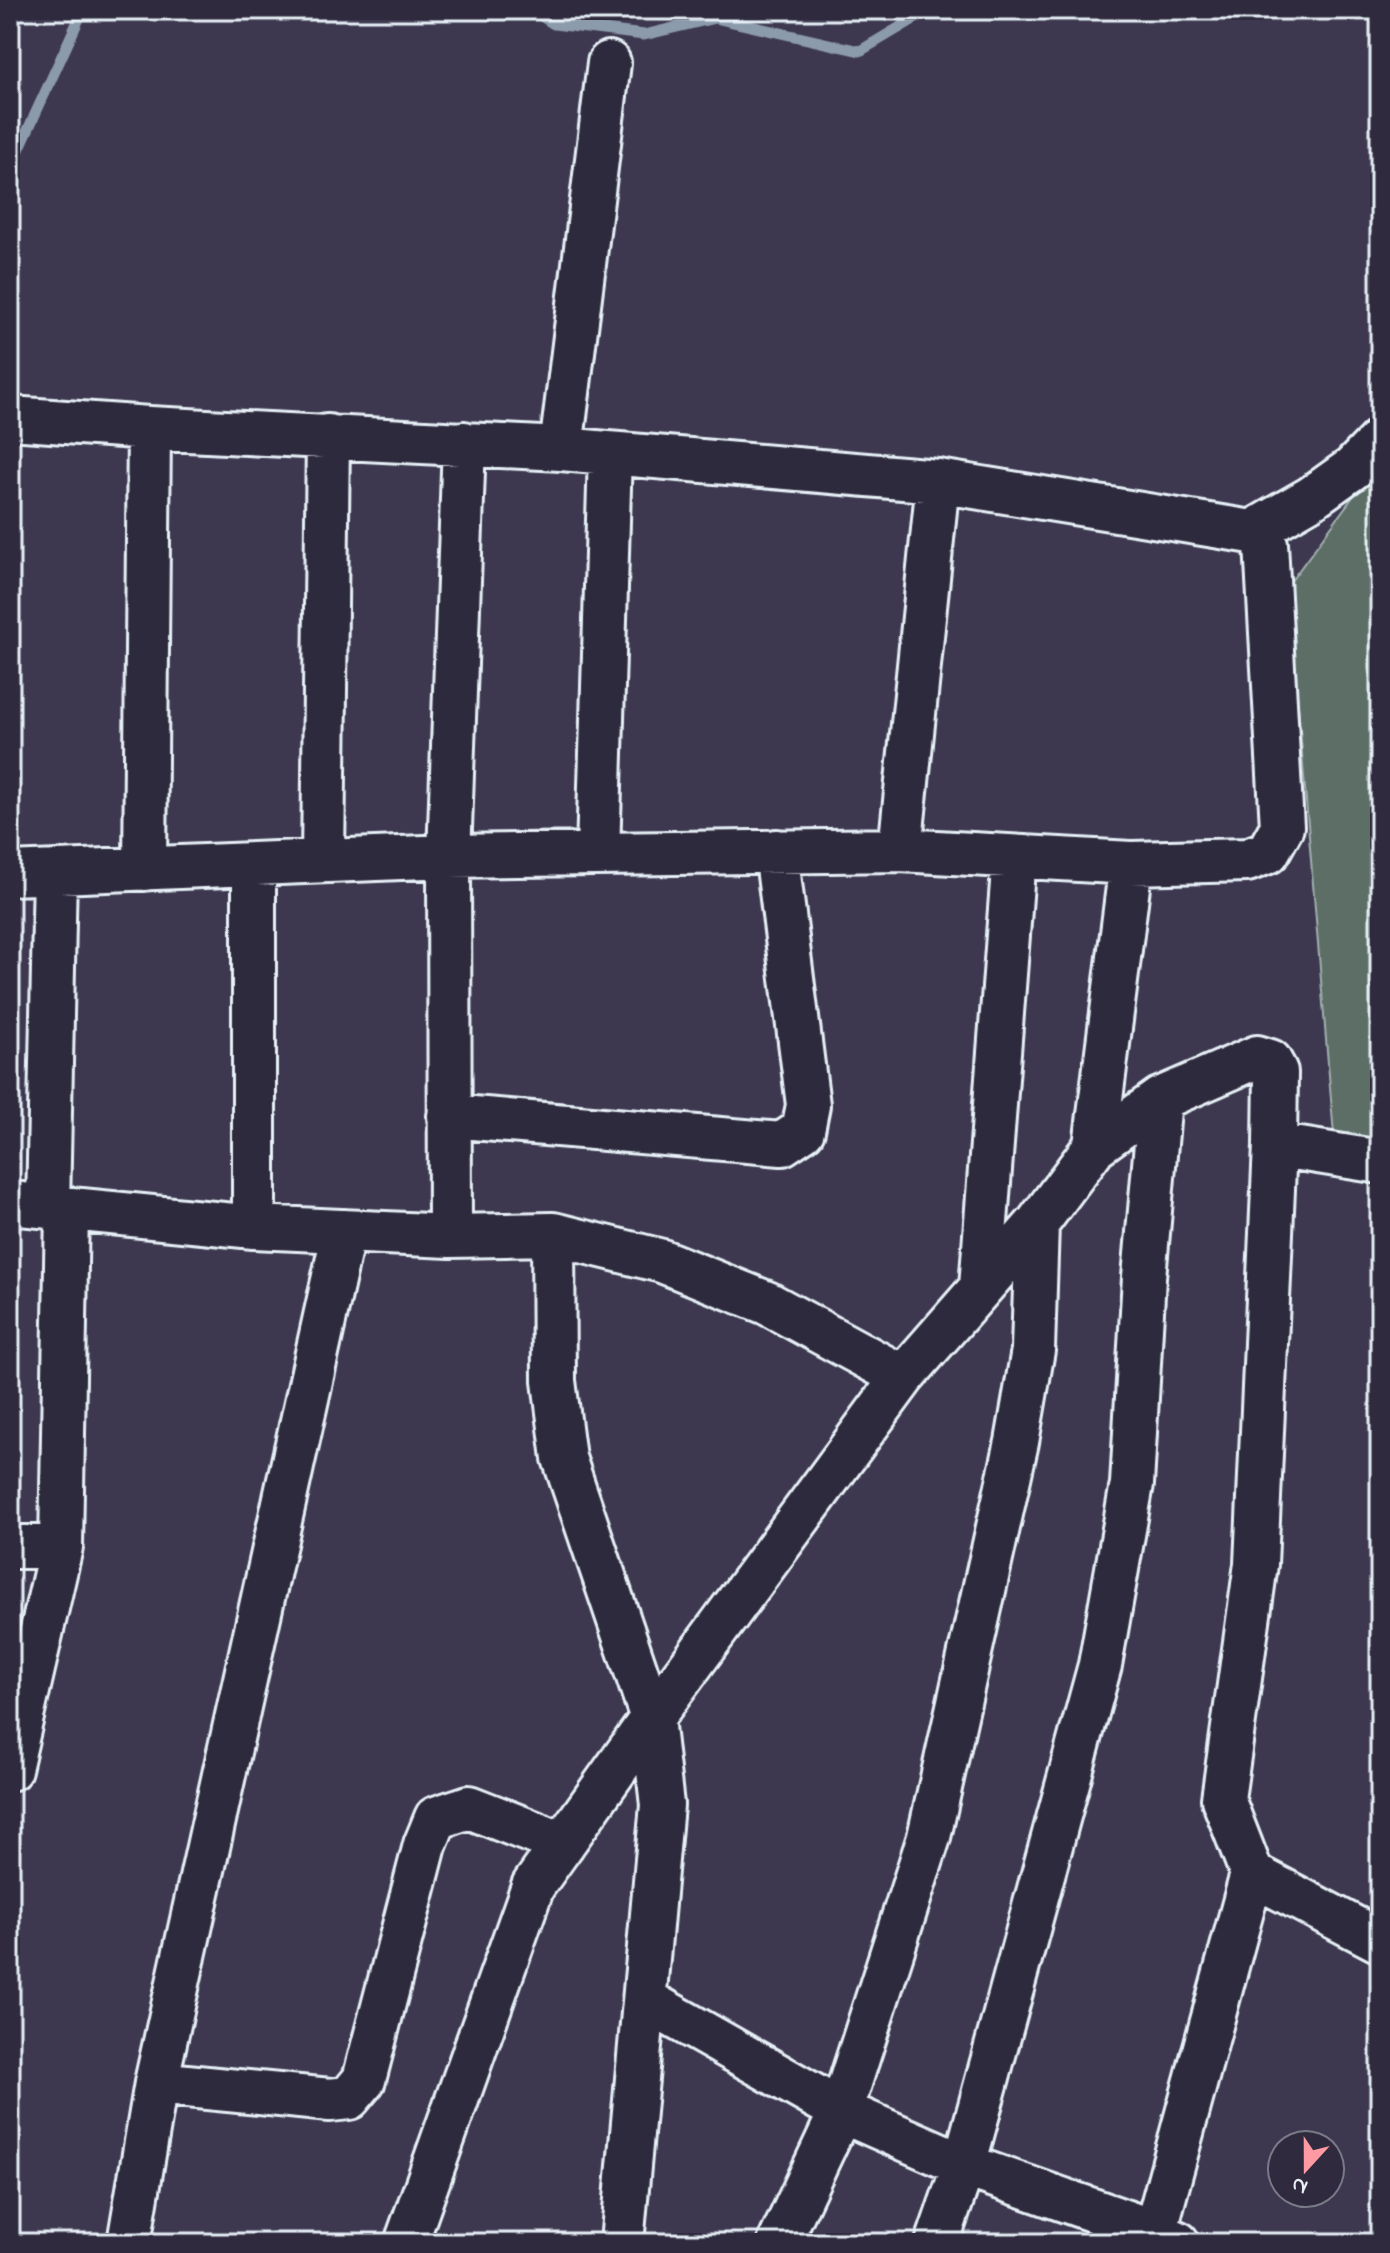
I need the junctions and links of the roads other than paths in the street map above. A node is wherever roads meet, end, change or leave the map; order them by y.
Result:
1 (609, 63) dead end
2 (10, 418) edge
3 (149, 428) junction
4 (328, 436) junction
5 (1380, 440) edge
6 (464, 443) junction
7 (561, 449) junction
8 (610, 454) junction
9 (938, 481) junction
10 (1252, 532) junction
11 (900, 850) junction
12 (776, 851) junction
13 (598, 853) junction
14 (449, 856) junction
15 (1014, 857) junction
16 (323, 861) junction
17 (1131, 863) junction
18 (254, 864) junction
19 (145, 869) junction
20 (55, 872) junction
21 (10, 874) edge
22 (1160, 1099) junction
23 (449, 1116) junction
24 (1275, 1145) junction
25 (1095, 1146) junction
26 (1380, 1162) edge
27 (42, 1206) edge
28 (1037, 1224) junction
29 (254, 1227) junction
30 (344, 1231) junction
31 (553, 1234) junction
32 (450, 1236) junction
33 (981, 1287) junction
34 (903, 1377) junction
35 (10, 1547) edge
36 (61, 1547) junction
37 (652, 1718) junction
38 (10, 1769) edge
39 (563, 1844) junction
40 (1252, 1874) junction
41 (1380, 1941) edge
42 (645, 2000) junction
43 (156, 2083) junction
44 (841, 2111) junction
45 (964, 2165) junction
46 (1167, 2238) edge
47 (129, 2243) edge
48 (406, 2243) edge
49 (622, 2243) edge
50 (779, 2243) edge
51 (937, 2243) edge

1 - 7 street
2 - 3 street
3 - 4 street
3 - 19 street
4 - 6 street
4 - 16 street
5 - 10 street
6 - 7 street
6 - 14 street
7 - 8 street
8 - 9 street
8 - 13 street
9 - 10 street
9 - 11 street
10 - 17 street
11 - 12 street
11 - 15 street
12 - 13 street
12 - 23 street
13 - 14 street
14 - 16 street
14 - 23 street
15 - 17 street
15 - 33 street
16 - 18 street
17 - 25 street
18 - 19 street
18 - 29 street
19 - 20 street
20 - 21 street
20 - 27 street
22 - 24 street
22 - 25 street
22 - 45 street
23 - 32 street
24 - 26 street
24 - 40 street
25 - 28 street
27 - 29 street
27 - 36 street
28 - 33 street
28 - 44 street
29 - 30 street
30 - 32 street
30 - 43 street
31 - 32 street
31 - 34 street
31 - 37 street
33 - 34 street
34 - 37 street
35 - 36 street
36 - 38 street
37 - 39 street
37 - 42 street
39 - 43 street
39 - 48 street
40 - 41 street
40 - 46 street
42 - 44 street
42 - 49 street
43 - 47 street
44 - 45 street
44 - 50 street
45 - 46 street
45 - 51 street

